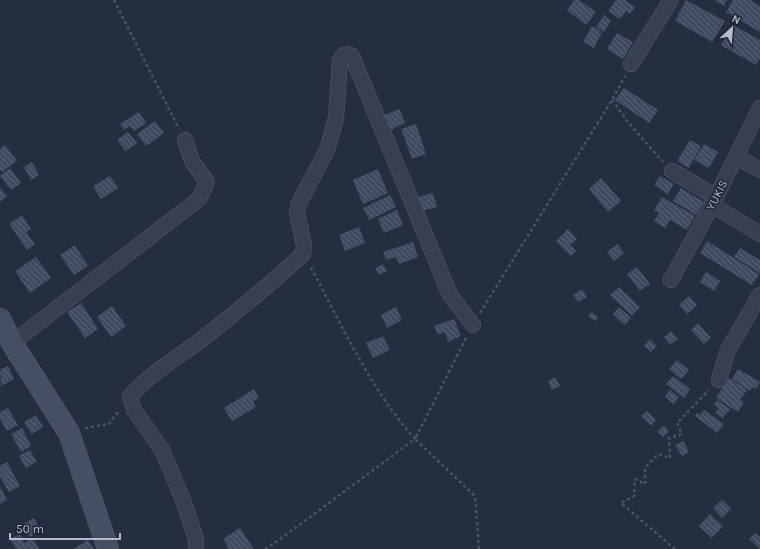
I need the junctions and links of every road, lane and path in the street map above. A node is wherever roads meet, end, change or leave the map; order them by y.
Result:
1 (114, 0) edge
2 (671, 0) edge
3 (631, 64) joint
4 (612, 100) junction
5 (760, 108) edge
6 (184, 140) joint
7 (736, 157) junction
8 (760, 170) edge
9 (672, 171) joint
10 (714, 201) junction
11 (760, 234) edge
12 (303, 254) junction
13 (671, 280) dead end
14 (760, 295) edge
15 (0, 319) edge
16 (473, 325) junction
17 (12, 343) junction
18 (719, 380) joint
19 (130, 397) junction
20 (69, 433) junction
21 (415, 439) junction
22 (108, 549) edge
23 (196, 549) edge
24 (265, 549) edge
25 (479, 549) edge
26 (675, 549) edge

1 - 6 path
2 - 3 street
3 - 4 path
4 - 9 path
4 - 16 path
5 - 7 street, YUKIS
6 - 17 street
7 - 8 street
7 - 10 street, YUKIS
9 - 10 street
10 - 11 street
10 - 13 street, YUKIS
12 - 16 street
12 - 19 street
12 - 21 path
14 - 18 street
15 - 17 street
16 - 21 path
17 - 20 street
18 - 26 path
19 - 20 path
19 - 23 street
20 - 22 street
21 - 24 path
21 - 25 path

